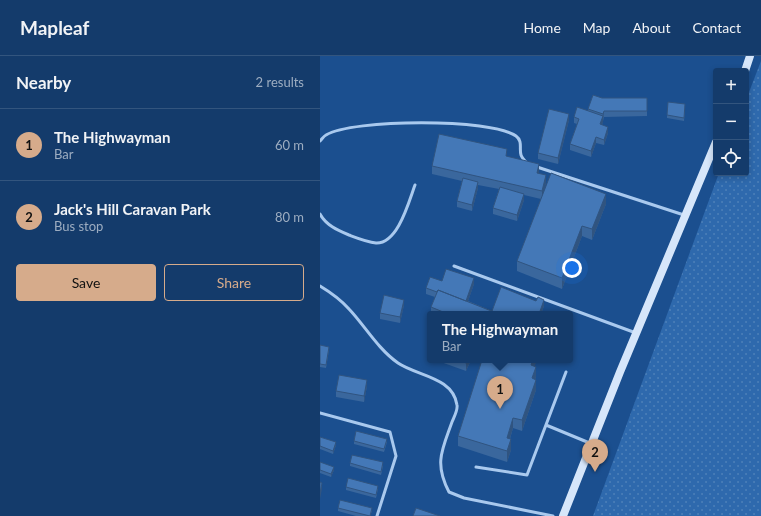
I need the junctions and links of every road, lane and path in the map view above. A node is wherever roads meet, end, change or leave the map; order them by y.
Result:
1 (750, 56) edge
2 (746, 68) edge
3 (320, 141) edge
4 (713, 149) edge
5 (415, 185) dead end
6 (320, 214) edge
7 (686, 215) junction
8 (454, 266) dead end
9 (320, 286) edge
10 (636, 333) junction
11 (566, 372) dead end
12 (320, 413) edge
13 (546, 425) junction
14 (592, 444) junction
15 (476, 467) dead end
16 (378, 516) edge
17 (553, 516) edge
18 (564, 516) edge

1 - 2 main road
3 - 7 lane
4 - 7 main road
5 - 6 lane
7 - 10 main road
8 - 10 lane
9 - 17 lane
10 - 14 main road
11 - 13 lane
12 - 16 lane
13 - 14 lane
13 - 15 lane
14 - 18 main road

